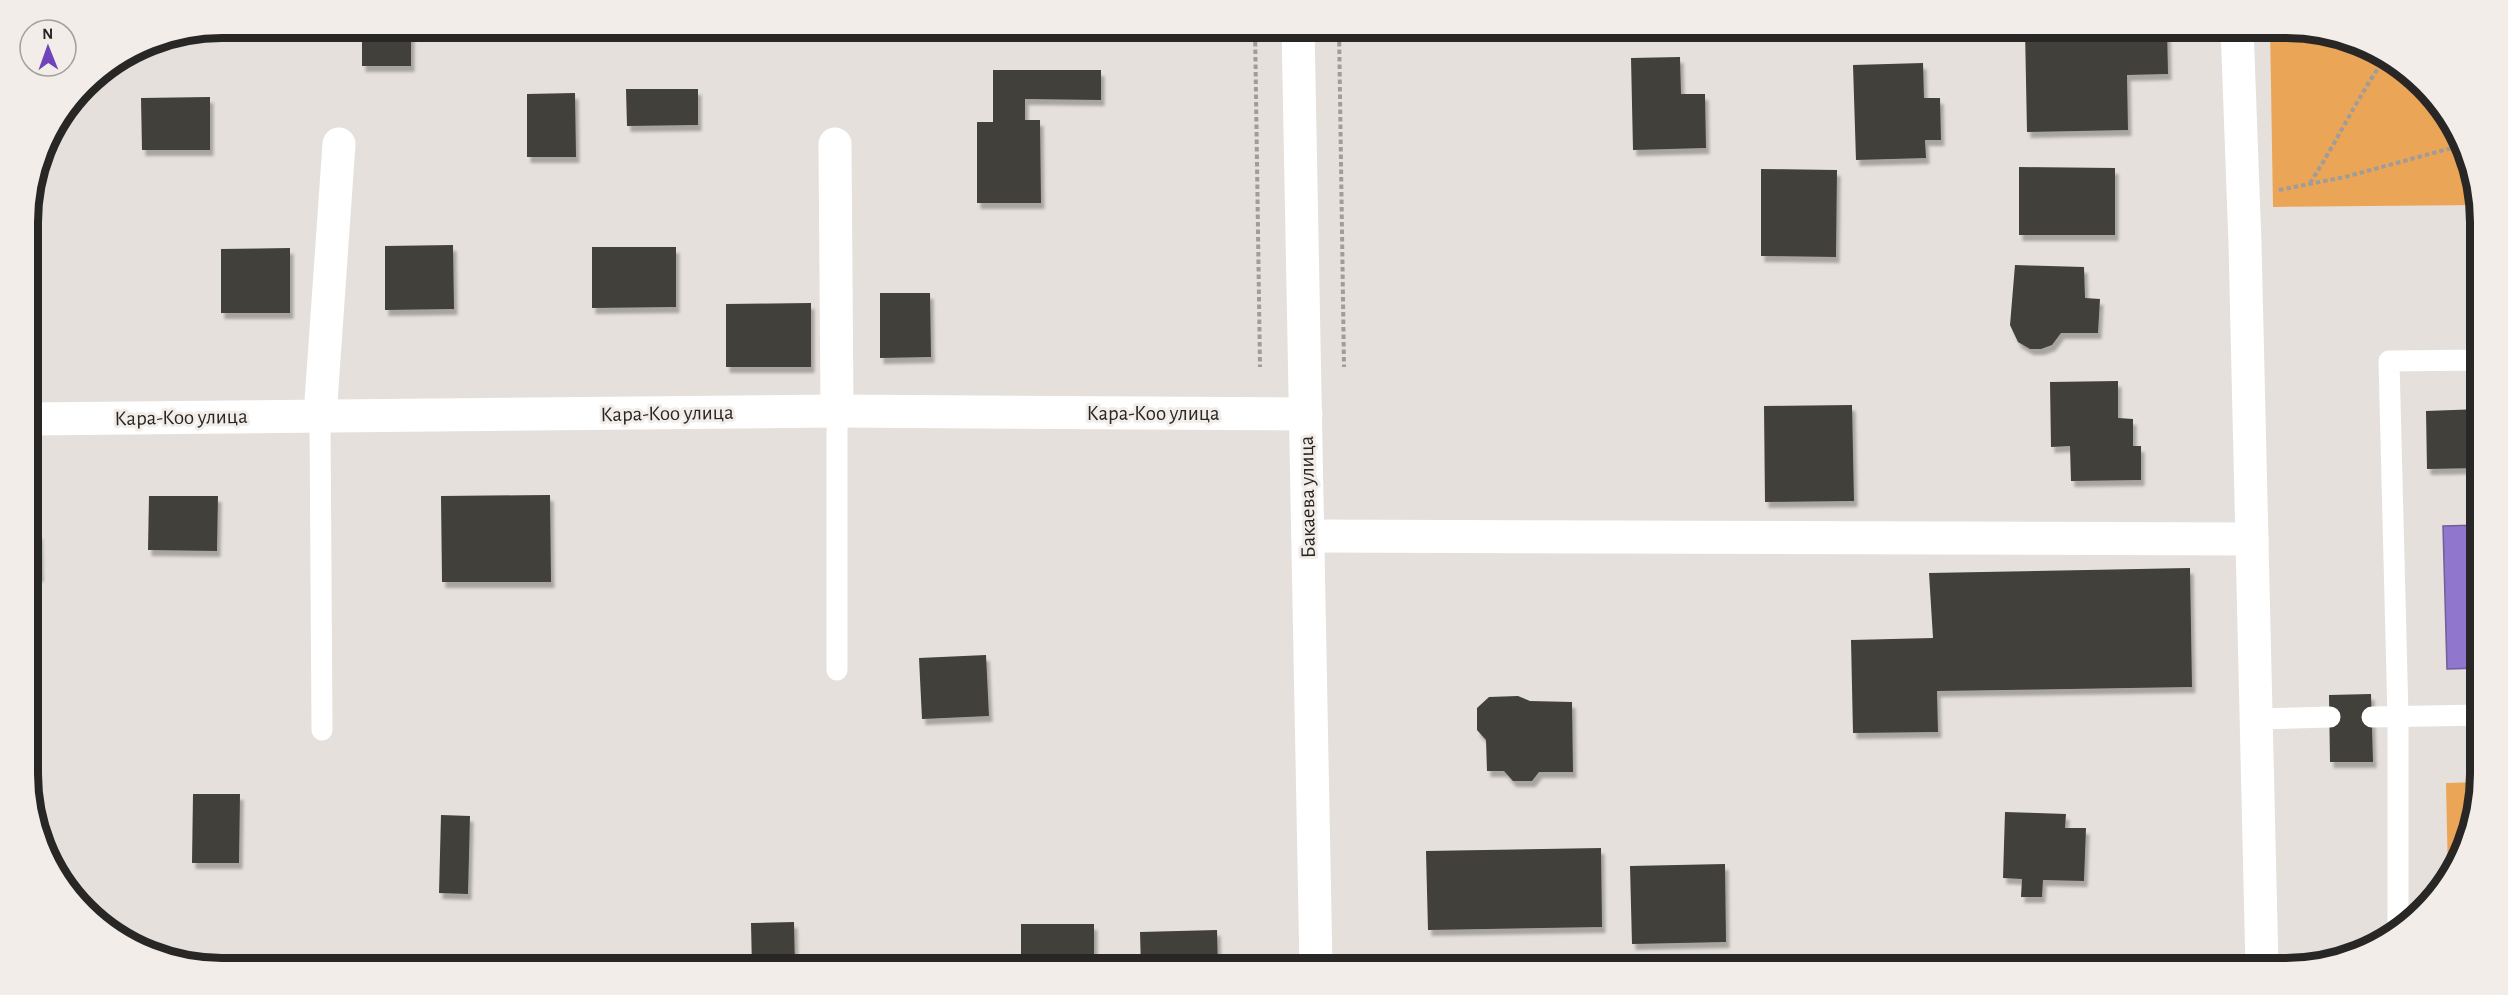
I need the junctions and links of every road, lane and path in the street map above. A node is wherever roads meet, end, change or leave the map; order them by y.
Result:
1 (1255, 38) edge
2 (1298, 38) edge
3 (1339, 38) edge
4 (2237, 38) edge
5 (2381, 64) edge
6 (339, 144) dead end
7 (835, 144) dead end
8 (2454, 147) edge
9 (2310, 184) junction
10 (2243, 196) junction
11 (2470, 360) edge
12 (1260, 367) dead end
13 (1344, 367) dead end
14 (837, 411) junction
15 (1306, 414) junction
16 (321, 416) junction
17 (38, 419) edge
18 (1308, 536) junction
19 (2252, 539) junction
20 (837, 670) dead end
21 (2470, 715) edge
22 (2330, 717) dead end
23 (2372, 717) dead end
24 (2398, 717) junction
25 (2257, 719) junction
26 (322, 730) dead end
27 (2398, 920) edge
28 (1316, 957) edge
29 (2262, 957) edge

1 - 12 path
2 - 15 street, Бакаева улица
3 - 13 path
4 - 10 street
5 - 9 path
6 - 16 street
7 - 14 street
8 - 9 path
9 - 10 path
10 - 19 street
11 - 24 lane
14 - 15 street, Кара-Коо улица
14 - 16 street, Кара-Коо улица
14 - 20 lane
15 - 18 street, Бакаева улица
16 - 17 street, Кара-Коо улица
16 - 26 lane
18 - 19 street
18 - 28 street, Бакаева улица
19 - 25 street
21 - 24 lane
22 - 25 lane
23 - 24 lane
24 - 27 lane
25 - 29 street

